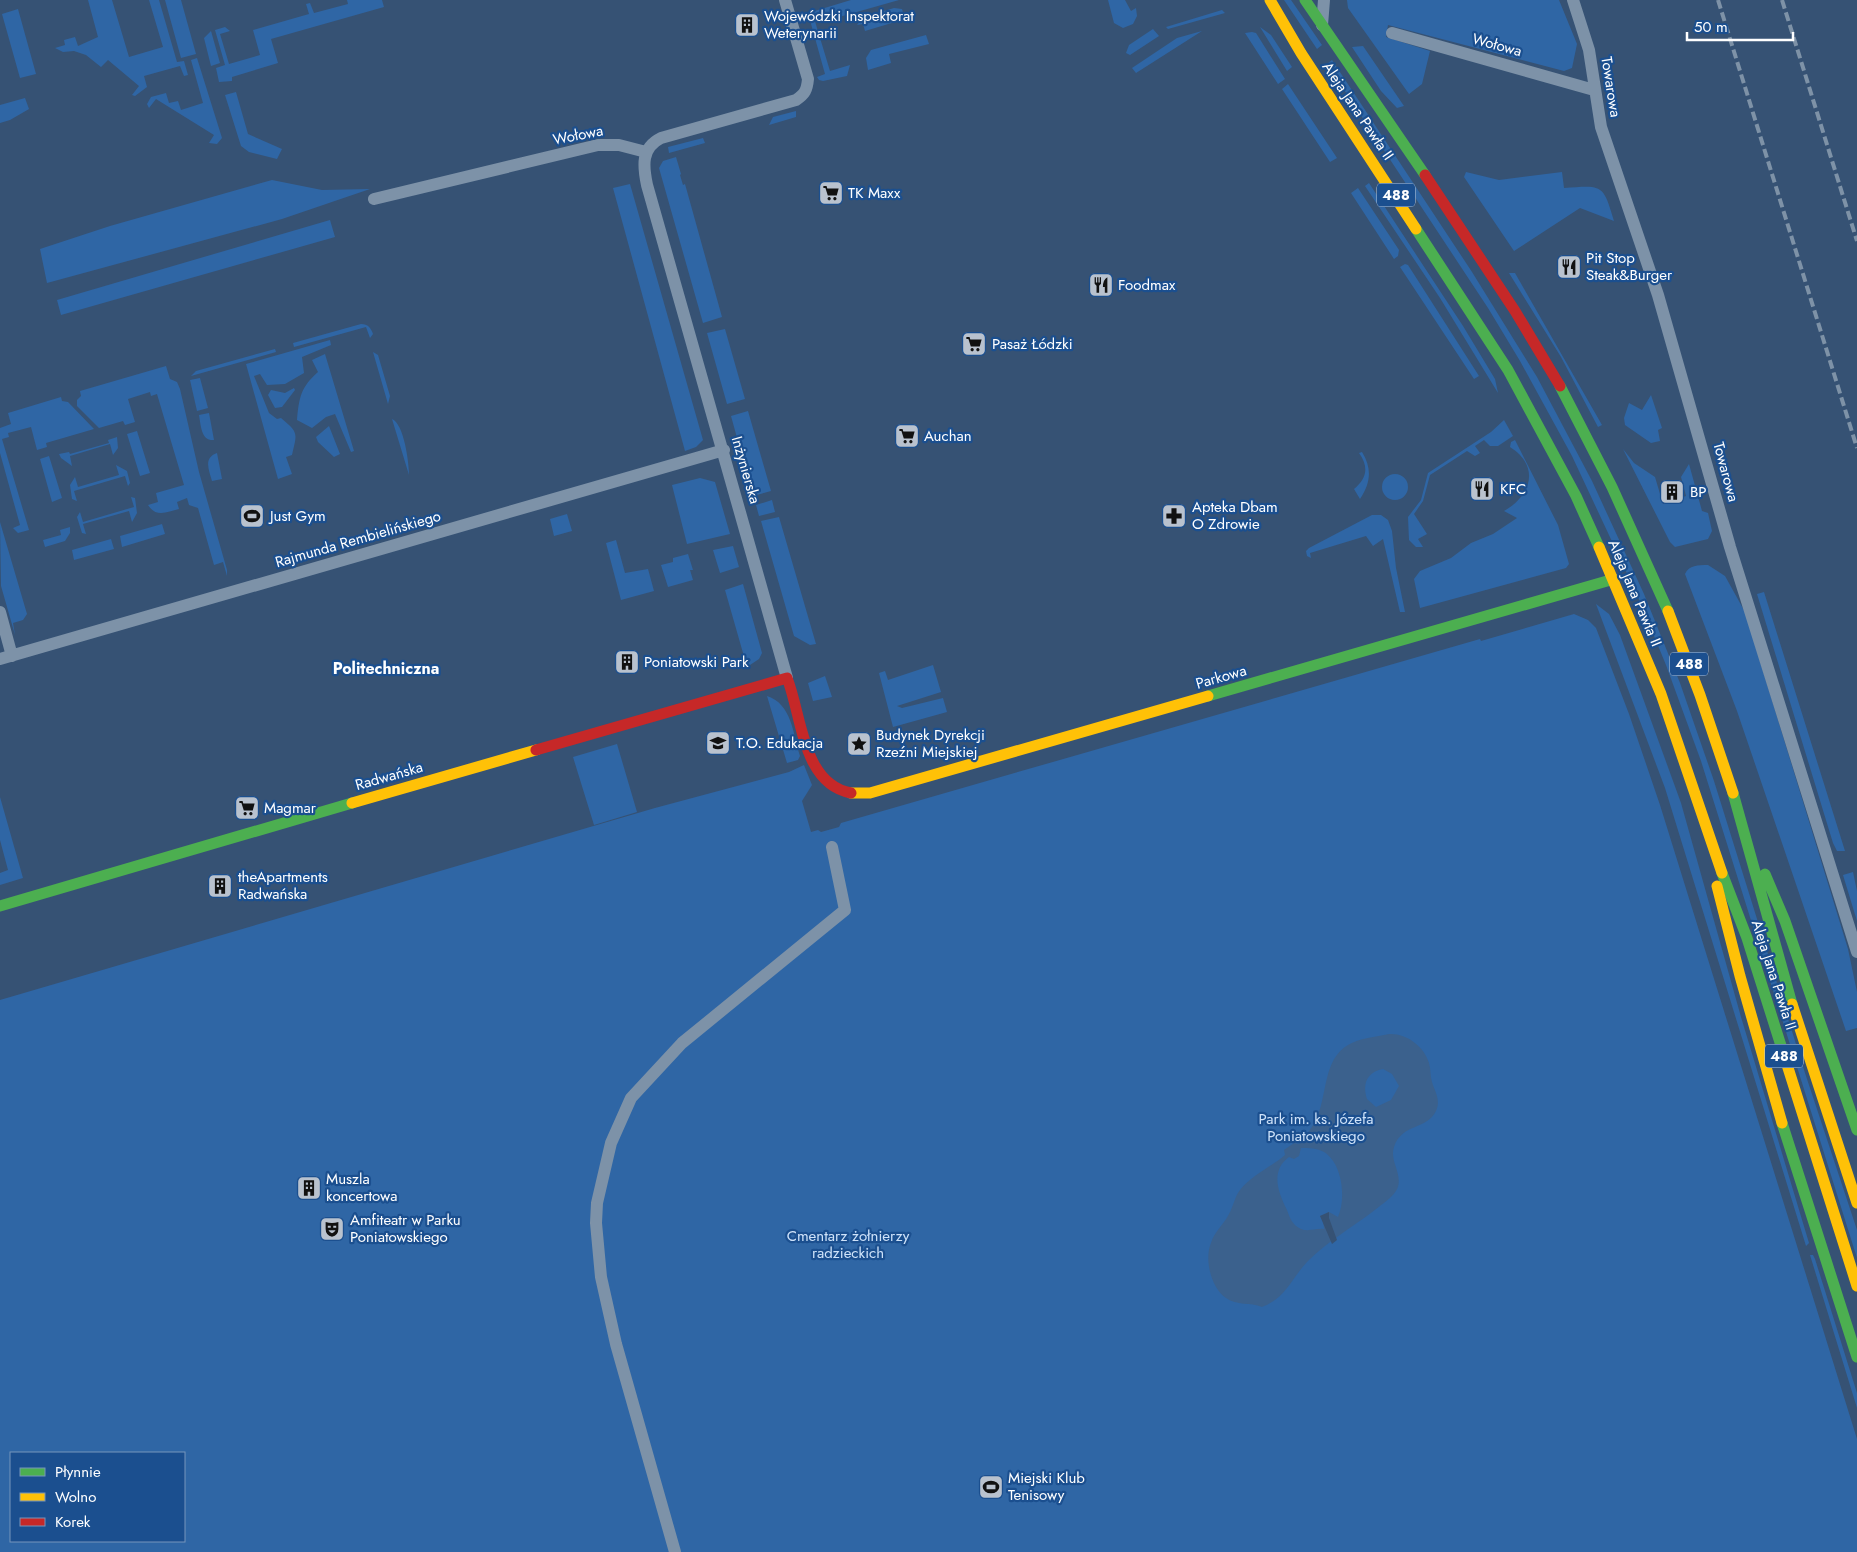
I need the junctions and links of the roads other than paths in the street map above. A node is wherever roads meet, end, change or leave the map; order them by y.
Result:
1 (785, 0) edge
2 (1270, 0) edge
3 (1305, 0) edge
4 (1324, 0) edge
5 (1573, 0) edge
6 (1322, 25) junction
7 (1392, 32) dead end
8 (1594, 90) junction
9 (646, 152) junction
10 (374, 199) dead end
11 (724, 450) junction
12 (1614, 579) junction
13 (0, 612) edge
14 (6, 658) edge
15 (787, 678) junction
16 (835, 788) joint
17 (1740, 817) junction
18 (1705, 828) junction
19 (832, 847) dead end
20 (0, 906) edge
21 (1857, 952) edge
22 (1857, 1130) edge
23 (1857, 1203) edge
24 (1857, 1286) edge
25 (1857, 1357) edge
26 (675, 1552) edge

1 - 9 street
2 - 12 main road, Aleja Jana Pawła II / 488
3 - 6 main road, Aleja Jana Pawła II / 488
4 - 6 street
5 - 8 street, Towarowa
6 - 17 main road, Aleja Jana Pawła II / 488
7 - 8 street, Wołowa
8 - 21 street, Towarowa
9 - 10 street, Wołowa
9 - 11 street, Inżynierska
11 - 14 street, Rajmunda Rembielińskiego
11 - 15 street, Inżynierska
12 - 16 main road, Parkowa
12 - 18 main road, Aleja Jana Pawła II / 488
13 - 14 street
15 - 16 main road, Inżynierska
15 - 20 main road, Radwańska
17 - 22 main road
17 - 23 main road, Aleja Jana Pawła II / 488
18 - 24 main road, Aleja Jana Pawła II / 488
18 - 25 main road
19 - 26 street

